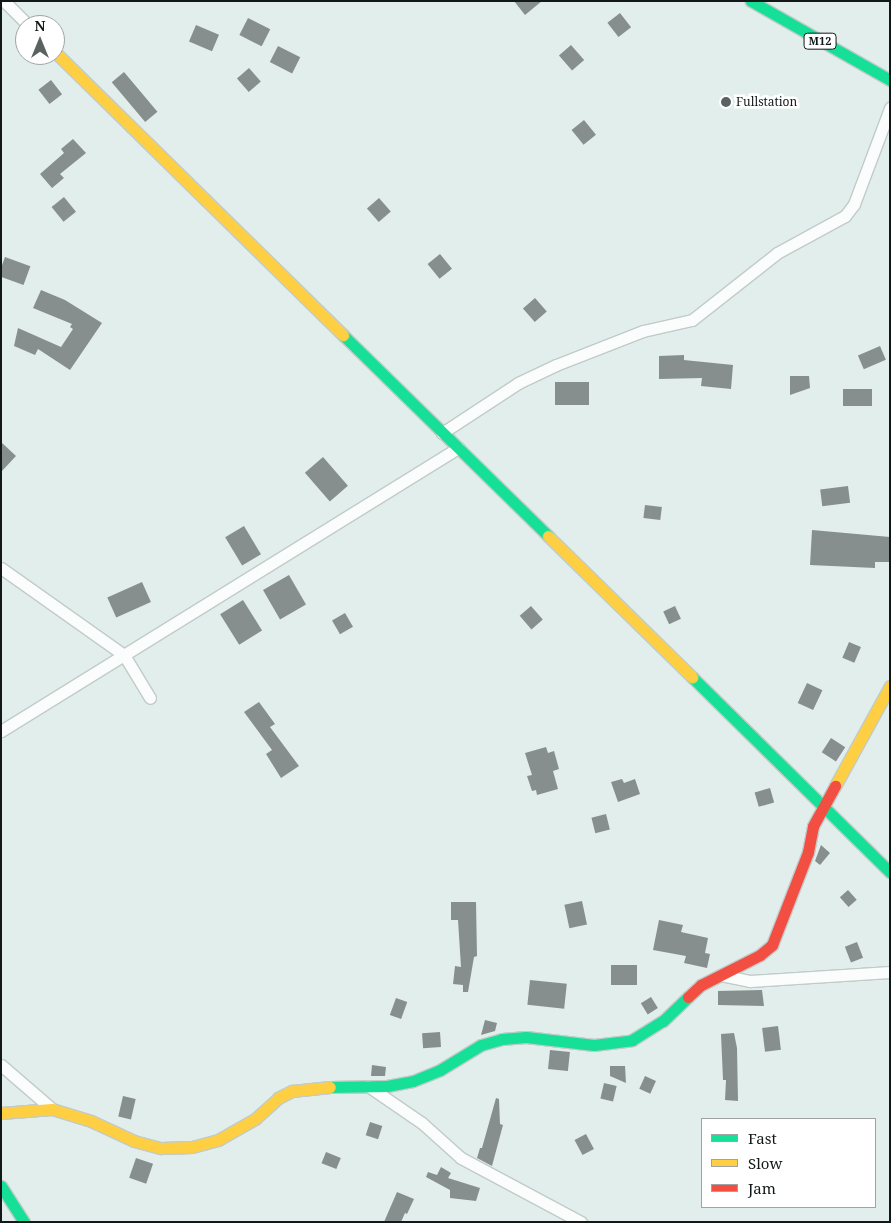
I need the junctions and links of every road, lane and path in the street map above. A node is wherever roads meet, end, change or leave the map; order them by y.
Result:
1 (4, 1) edge
2 (751, 1) edge
3 (18, 15) edge
4 (65, 62) edge
5 (890, 80) edge
6 (890, 108) edge
7 (442, 433) junction
8 (458, 448) junction
9 (1, 568) edge
10 (124, 655) junction
11 (890, 686) edge
12 (150, 698) dead end
13 (1, 731) edge
14 (823, 807) junction
15 (890, 872) edge
16 (890, 972) edge
17 (720, 975) junction
18 (1, 1066) edge
19 (368, 1086) junction
20 (52, 1110) junction
21 (1, 1113) edge
22 (1, 1186) edge
23 (24, 1222) edge
24 (582, 1222) edge

1 - 3 street
2 - 5 main road, M12
4 - 7 main road
6 - 7 street
7 - 8 main road
8 - 10 street
8 - 14 main road
9 - 10 street
10 - 12 street
10 - 13 street
11 - 14 main road
14 - 15 main road
14 - 17 main road
16 - 17 street
17 - 19 main road
18 - 20 street
19 - 20 main road
19 - 24 street
20 - 21 main road
22 - 23 main road

